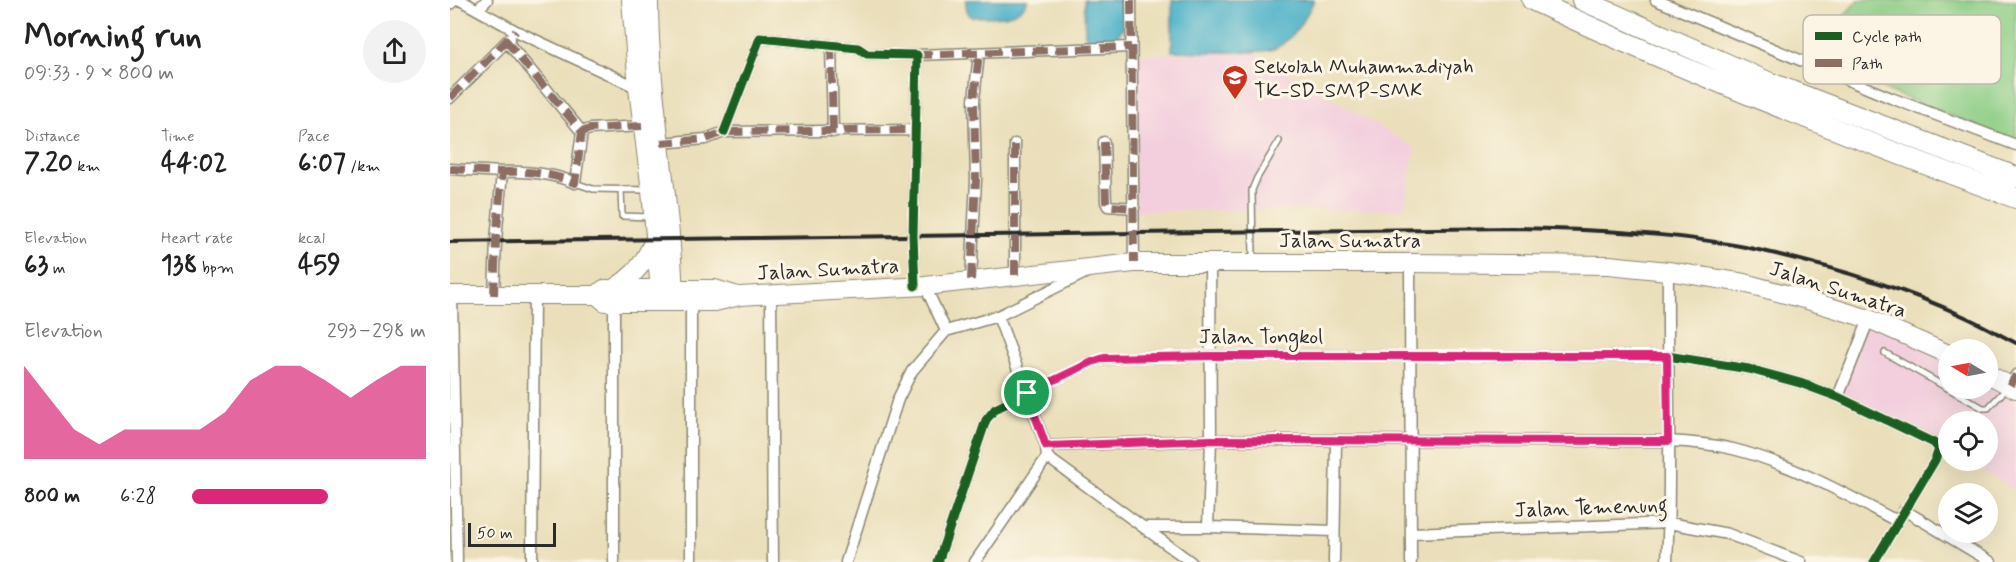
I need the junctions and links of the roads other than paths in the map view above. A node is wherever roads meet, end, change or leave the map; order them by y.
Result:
1 (455, 0) edge
2 (460, 0) edge
3 (487, 0) edge
4 (631, 0) edge
5 (649, 0) edge
6 (1131, 0) edge
7 (1532, 0) edge
8 (1582, 0) edge
9 (1656, 0) edge
10 (450, 4) edge
11 (478, 9) junction
12 (516, 31) junction
13 (507, 42) junction
14 (831, 46) junction
15 (1131, 47) junction
16 (979, 53) junction
17 (917, 55) junction
18 (1803, 61) edge
19 (1857, 84) edge
20 (638, 88) junction
21 (450, 98) edge
22 (642, 126) junction
23 (915, 130) junction
24 (582, 132) junction
25 (724, 132) junction
26 (833, 132) junction
27 (1279, 141) dead end
28 (1104, 142) dead end
29 (661, 143) junction
30 (1015, 144) dead end
31 (2016, 145) edge
32 (450, 169) edge
33 (502, 172) junction
34 (2016, 177) edge
35 (575, 183) junction
36 (621, 189) junction
37 (651, 190) junction
38 (2016, 198) edge
39 (1134, 208) junction
40 (653, 217) junction
41 (662, 238) junction
42 (1210, 262) junction
43 (1253, 262) junction
44 (1134, 263) junction
45 (1410, 263) junction
46 (1099, 266) junction
47 (1668, 271) junction
48 (1015, 275) junction
49 (971, 280) junction
50 (920, 286) junction
51 (707, 289) junction
52 (451, 295) edge
53 (494, 295) junction
54 (534, 295) junction
55 (608, 295) junction
56 (740, 296) junction
57 (771, 296) junction
58 (672, 297) junction
59 (998, 316) junction
60 (1869, 319) junction
61 (946, 331) junction
62 (1938, 350) edge
63 (1885, 353) dead end
64 (1210, 356) junction
65 (1411, 356) junction
66 (1667, 356) junction
67 (1998, 377) edge
68 (2014, 383) edge
69 (1027, 393) junction
70 (1838, 397) junction
71 (1211, 440) junction
72 (1336, 441) junction
73 (1411, 441) junction
74 (1668, 441) junction
75 (1046, 451) junction
76 (1901, 515) junction
77 (1669, 523) junction
78 (1208, 526) junction
79 (1143, 527) junction
80 (1334, 531) junction
81 (1412, 533) junction
82 (1876, 558) edge
83 (457, 562) edge
84 (532, 562) edge
85 (614, 562) edge
86 (691, 562) edge
87 (773, 562) edge
88 (846, 562) edge
89 (938, 562) edge
90 (975, 562) edge
91 (1191, 562) edge
92 (1334, 562) edge
93 (1411, 562) edge
94 (1668, 562) edge
95 (1801, 562) edge
96 (1888, 562) edge
97 (1991, 562) edge

1 - 10 street
2 - 11 street
3 - 11 street
4 - 20 highway
5 - 29 highway
6 - 15 street
7 - 38 highway
8 - 34 highway
9 - 18 street
11 - 12 street
12 - 13 street
12 - 20 street
13 - 21 street
13 - 24 street
14 - 17 street
14 - 25 street
14 - 26 street
15 - 16 street
15 - 39 street
16 - 17 street
16 - 49 street
17 - 23 street
19 - 31 street
20 - 22 highway
22 - 24 street
22 - 37 highway
23 - 26 street
23 - 50 street
24 - 35 street
25 - 26 street
25 - 29 street
27 - 43 lane
28 - 39 street
29 - 41 highway
30 - 48 street
32 - 33 street
33 - 35 street
33 - 53 street
35 - 36 lane
36 - 37 lane
36 - 40 lane
37 - 40 highway
39 - 44 street
40 - 41 highway
41 - 51 highway
41 - 55 highway
41 - 58 highway
42 - 43 highway, Jalan Sumatra
42 - 44 highway, Jalan Sumatra
42 - 64 street
43 - 45 highway, Jalan Sumatra
44 - 46 highway, Jalan Sumatra
45 - 47 highway, Jalan Sumatra
45 - 65 street
46 - 48 highway, Jalan Sumatra
46 - 59 street
47 - 60 highway, Jalan Sumatra
47 - 66 street
48 - 49 highway, Jalan Sumatra
49 - 50 highway, Jalan Sumatra
50 - 57 highway, Jalan Sumatra
50 - 61 street
51 - 56 highway, Jalan Sumatra
51 - 58 highway, Jalan Sumatra
52 - 53 highway, Jalan Sumatra
52 - 83 street
53 - 54 highway, Jalan Sumatra
54 - 55 highway, Jalan Sumatra
54 - 84 street
55 - 58 highway, Jalan Sumatra
55 - 85 street
56 - 57 highway, Jalan Sumatra
56 - 58 highway, Jalan Sumatra
57 - 87 street
58 - 86 street
59 - 61 street
59 - 69 street
60 - 62 highway, Jalan Sumatra
60 - 70 street
61 - 88 street
63 - 68 lane
64 - 65 street, Jalan Tongkol
64 - 69 street, Jalan Tongkol
64 - 71 street
65 - 66 street, Jalan Tongkol
65 - 73 street
66 - 70 street, Jalan Tongkol
66 - 74 street
67 - 68 highway
69 - 75 street
69 - 89 street, Jalan Tongkol
70 - 76 street, Jalan Tongkol
71 - 72 street
71 - 75 street
71 - 78 street
72 - 73 street
72 - 80 street
73 - 74 street
73 - 81 street
74 - 76 street
74 - 77 street
75 - 79 street
75 - 90 street
76 - 82 street
76 - 97 street
77 - 81 street, Jalan Temenung
77 - 94 street
77 - 95 street, Jalan Temenung
78 - 79 street
78 - 80 street
79 - 91 street
80 - 92 street
81 - 93 street
82 - 96 street

